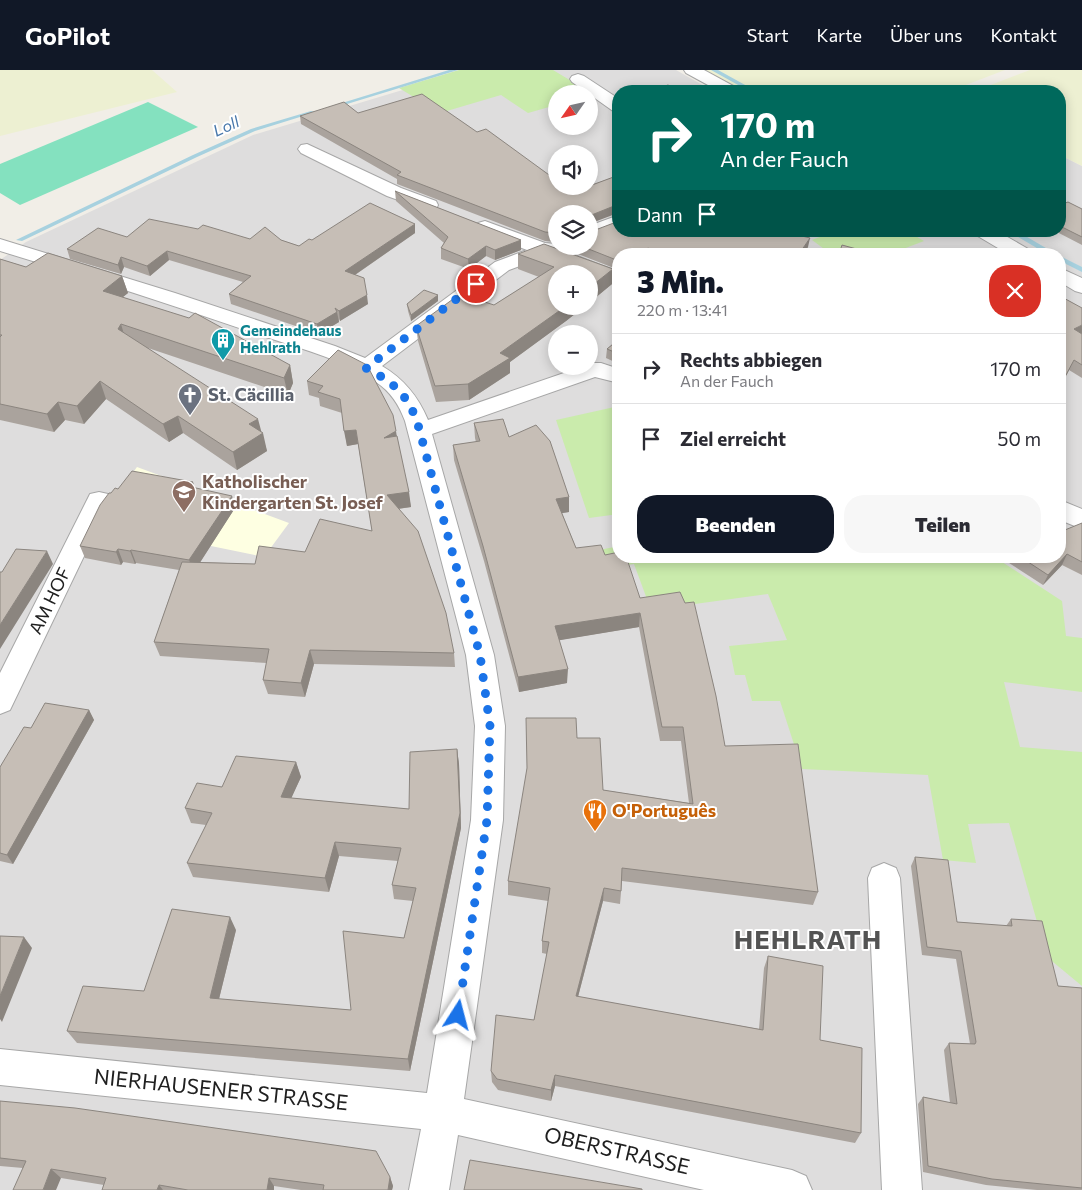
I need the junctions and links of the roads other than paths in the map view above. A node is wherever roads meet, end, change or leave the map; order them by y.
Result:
1 (692, 70) edge
2 (578, 79) dead end
3 (719, 85) edge
4 (612, 102) edge
5 (307, 149) dead end
6 (450, 214) edge
7 (468, 221) edge
8 (612, 224) edge
9 (598, 230) edge
10 (993, 237) edge
11 (0, 245) edge
12 (548, 247) edge
13 (1013, 248) edge
14 (548, 249) edge
15 (566, 255) edge
16 (612, 276) edge
17 (1066, 278) edge
18 (1082, 287) edge
19 (366, 368) junction
20 (612, 374) edge
21 (419, 431) junction
22 (99, 500) dead end
23 (1066, 512) edge
24 (1082, 520) edge
25 (0, 702) edge
26 (884, 878) dead end
27 (0, 1067) edge
28 (443, 1113) junction
29 (429, 1190) edge
30 (792, 1190) edge
31 (902, 1190) edge

1 - 3 street
2 - 4 street
5 - 6 street
7 - 12 street
8 - 9 street
10 - 13 street
11 - 19 street
14 - 19 street
15 - 16 street
17 - 18 street
19 - 21 street
20 - 21 street
21 - 28 street
22 - 25 street, AM HOF
23 - 24 street
26 - 31 street
27 - 28 street, NIERHAUSENER STRASSE
28 - 29 street
28 - 30 street, OBERSTRASSE

